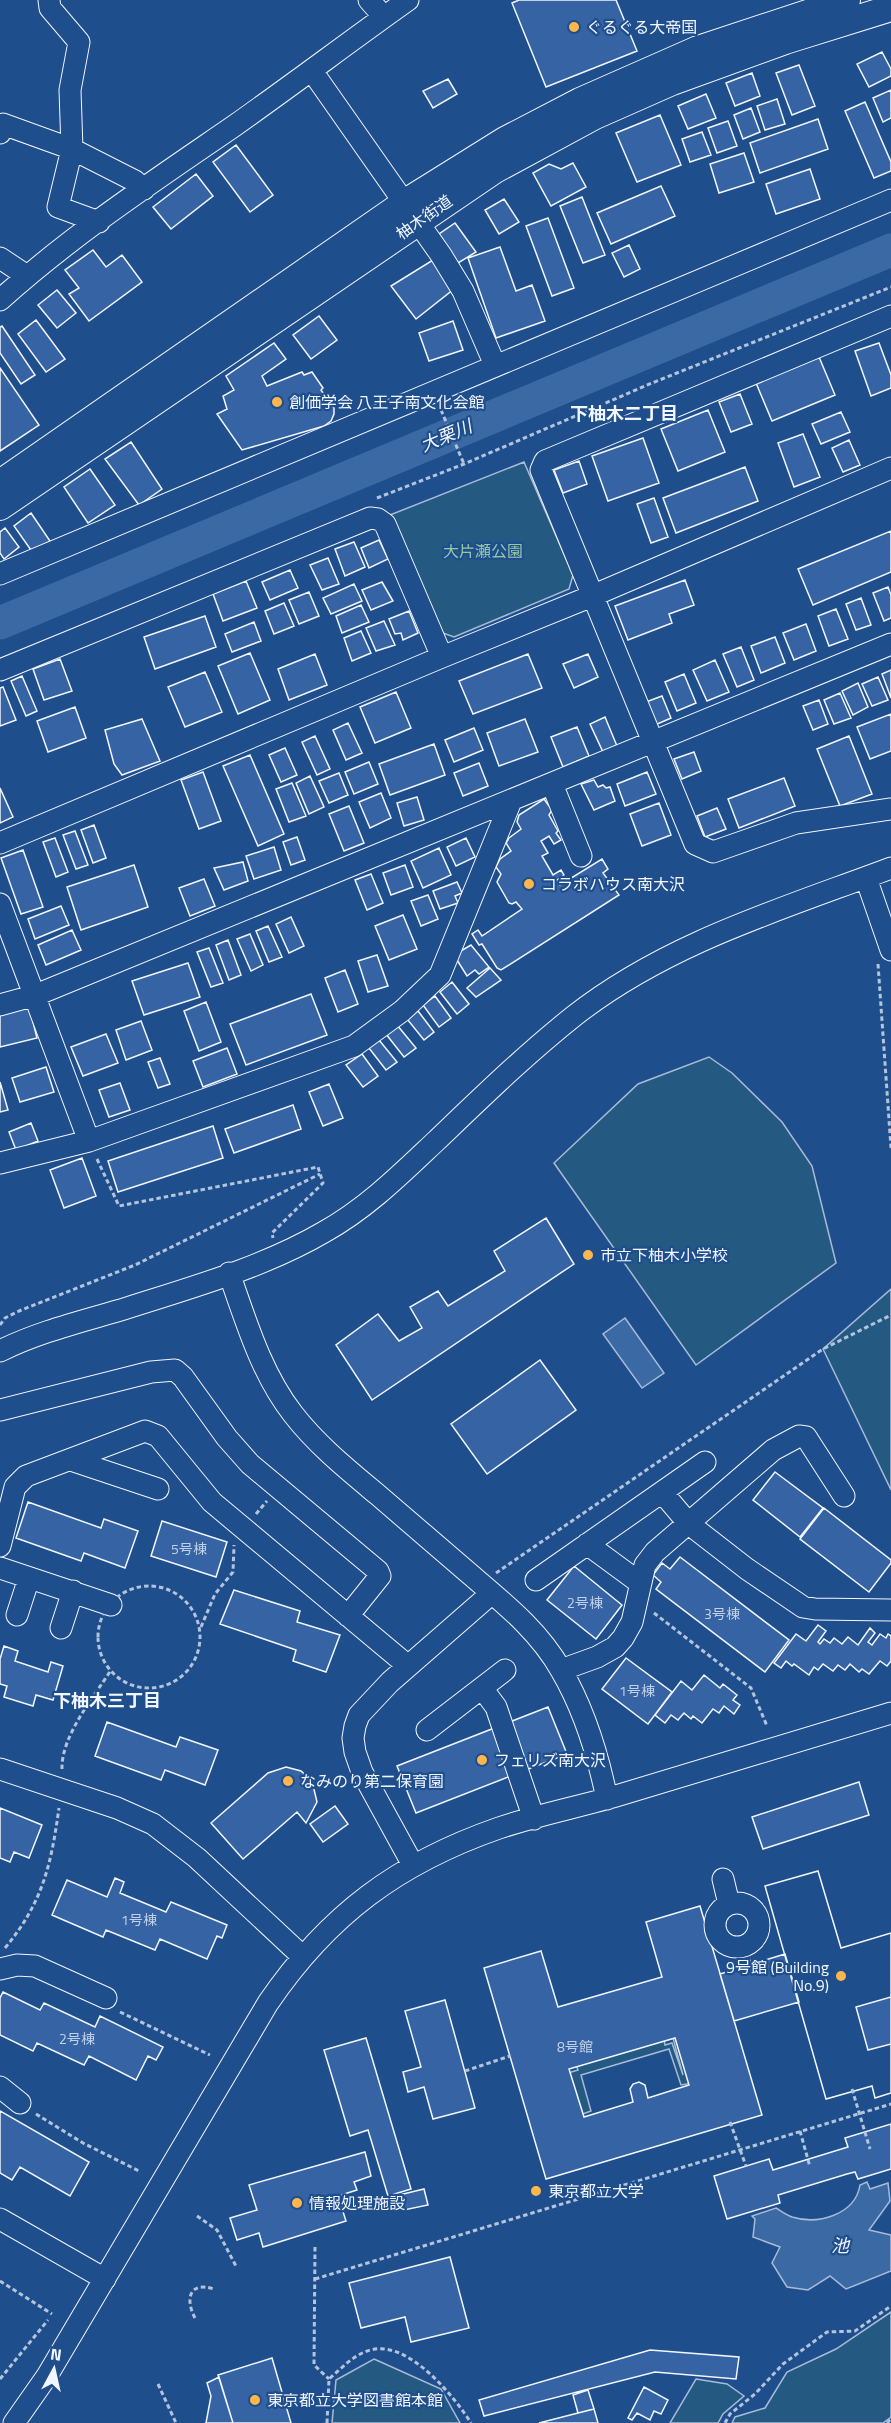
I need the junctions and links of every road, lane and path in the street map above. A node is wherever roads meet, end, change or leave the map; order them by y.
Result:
1 (50, 0) edge
2 (369, 0) edge
3 (408, 0) edge
4 (847, 0) edge
5 (891, 8) edge
6 (384, 17) junction
7 (312, 71) junction
8 (0, 133) edge
9 (72, 149) junction
10 (144, 189) junction
11 (891, 200) edge
12 (411, 213) junction
13 (99, 222) junction
14 (0, 258) edge
15 (27, 276) junction
16 (891, 287) edge
17 (0, 300) edge
18 (891, 316) edge
19 (495, 365) junction
20 (440, 409) dead end
21 (464, 464) junction
22 (891, 468) edge
23 (0, 483) edge
24 (377, 498) dead end
25 (0, 507) edge
26 (0, 573) edge
27 (592, 596) junction
28 (891, 644) edge
29 (442, 657) junction
30 (0, 670) edge
31 (654, 741) junction
32 (552, 784) junction
33 (511, 801) junction
34 (891, 809) edge
35 (0, 843) edge
36 (581, 856) dead end
37 (891, 868) edge
38 (866, 878) junction
39 (0, 904) edge
40 (884, 911) edge
41 (884, 955) edge
42 (36, 995) junction
43 (0, 1005) edge
44 (889, 1085) edge
45 (89, 1141) junction
46 (891, 1148) edge
47 (0, 1163) edge
48 (320, 1174) junction
49 (272, 1233) dead end
50 (229, 1274) junction
51 (891, 1315) edge
52 (0, 1325) edge
53 (0, 1352) edge
54 (0, 1410) edge
55 (71, 1460) junction
56 (705, 1462) dead end
57 (158, 1489) dead end
58 (278, 1489) junction
59 (662, 1492) junction
60 (844, 1496) dead end
61 (250, 1520) dead end
62 (688, 1524) junction
63 (234, 1544) dead end
64 (587, 1544) junction
65 (0, 1546) edge
66 (0, 1568) edge
67 (29, 1578) junction
68 (536, 1580) dead end
69 (640, 1583) junction
70 (493, 1584) junction
71 (74, 1592) junction
72 (111, 1605) junction
73 (636, 1606) junction
74 (891, 1610) edge
75 (17, 1615) dead end
76 (348, 1616) junction
77 (61, 1628) dead end
78 (200, 1629) junction
79 (407, 1665) junction
80 (111, 1670) junction
81 (505, 1670) dead end
82 (561, 1670) junction
83 (482, 1688) junction
84 (891, 1713) edge
85 (767, 1726) dead end
86 (427, 1730) dead end
87 (0, 1769) edge
88 (62, 1789) junction
89 (607, 1799) junction
90 (534, 1819) junction
91 (413, 1865) junction
92 (723, 1879) dead end
93 (729, 1904) junction
94 (8, 1944) dead end
95 (302, 1956) junction
96 (0, 1969) edge
97 (110, 2004) joint
98 (210, 2055) dead end
99 (510, 2056) dead end
100 (465, 2071) dead end
101 (0, 2087) edge
102 (852, 2089) dead end
103 (20, 2103) joint
104 (891, 2104) edge
105 (730, 2122) dead end
106 (800, 2131) junction
107 (870, 2149) dead end
108 (746, 2166) dead end
109 (810, 2167) dead end
110 (139, 2171) dead end
111 (196, 2216) dead end
112 (0, 2219) edge
113 (315, 2247) dead end
114 (237, 2268) dead end
115 (105, 2279) junction
116 (315, 2279) junction
117 (0, 2281) edge
118 (214, 2289) dead end
119 (891, 2306) edge
120 (52, 2314) dead end
121 (195, 2318) dead end
122 (48, 2320) dead end
123 (0, 2379) edge
124 (329, 2379) junction
125 (158, 2384) dead end
126 (891, 2420) edge
127 (14, 2423) edge
128 (176, 2423) edge
129 (327, 2423) edge
130 (471, 2423) edge
131 (725, 2423) edge
132 (887, 2423) edge

1 - 9 street
2 - 6 street
3 - 6 street
4 - 12 main road, 柚木街道
5 - 12 main road, 柚木街道
6 - 7 street
7 - 10 street
7 - 12 street
8 - 9 street
9 - 10 street
9 - 13 street
10 - 13 street
11 - 19 street
12 - 19 street
12 - 23 main road, 柚木街道
12 - 25 main road, 柚木街道
13 - 15 street
14 - 15 street
15 - 17 street
16 - 21 path
18 - 27 street
19 - 26 street
20 - 21 path
21 - 24 path
22 - 27 street
27 - 29 street
27 - 31 street
28 - 31 street
29 - 30 street
29 - 35 street
31 - 32 street
31 - 34 street
32 - 33 street
32 - 36 street
33 - 42 street
33 - 45 street
37 - 38 street
38 - 40 street
38 - 50 street
39 - 42 street
40 - 41 street
41 - 44 path
42 - 43 street
42 - 45 street
44 - 46 path
45 - 47 street
45 - 48 path
48 - 49 path
48 - 52 path
50 - 53 street
50 - 70 street
51 - 70 path
54 - 58 street
55 - 57 street
55 - 65 street
55 - 76 street
56 - 59 street
58 - 61 path
58 - 76 street
59 - 62 street
59 - 64 street
60 - 62 street
62 - 69 street
62 - 74 street
63 - 78 path
64 - 68 street
64 - 69 street
66 - 67 street
67 - 71 street
67 - 75 street
69 - 73 street
70 - 79 street
70 - 82 street
71 - 72 street
71 - 77 street
72 - 78 path
72 - 80 path
73 - 82 street
73 - 85 path
76 - 79 street
78 - 80 path
79 - 91 street
80 - 88 path
81 - 83 street
82 - 89 street
83 - 86 street
83 - 90 street
84 - 89 street
87 - 88 street
88 - 94 path
88 - 95 street
89 - 90 street
90 - 91 street
91 - 95 street
92 - 93 street
93 - 93 street
95 - 115 street
96 - 97 street
97 - 98 path
99 - 100 path
101 - 103 street
102 - 107 path, bridge
103 - 110 path
104 - 106 path
105 - 108 path, bridge
106 - 109 path
106 - 116 path
111 - 114 path
112 - 115 street
113 - 116 path
115 - 127 street
116 - 124 path
117 - 120 path
118 - 121 path
119 - 131 path
122 - 123 path
124 - 129 path
124 - 130 path
125 - 128 path
126 - 132 path

